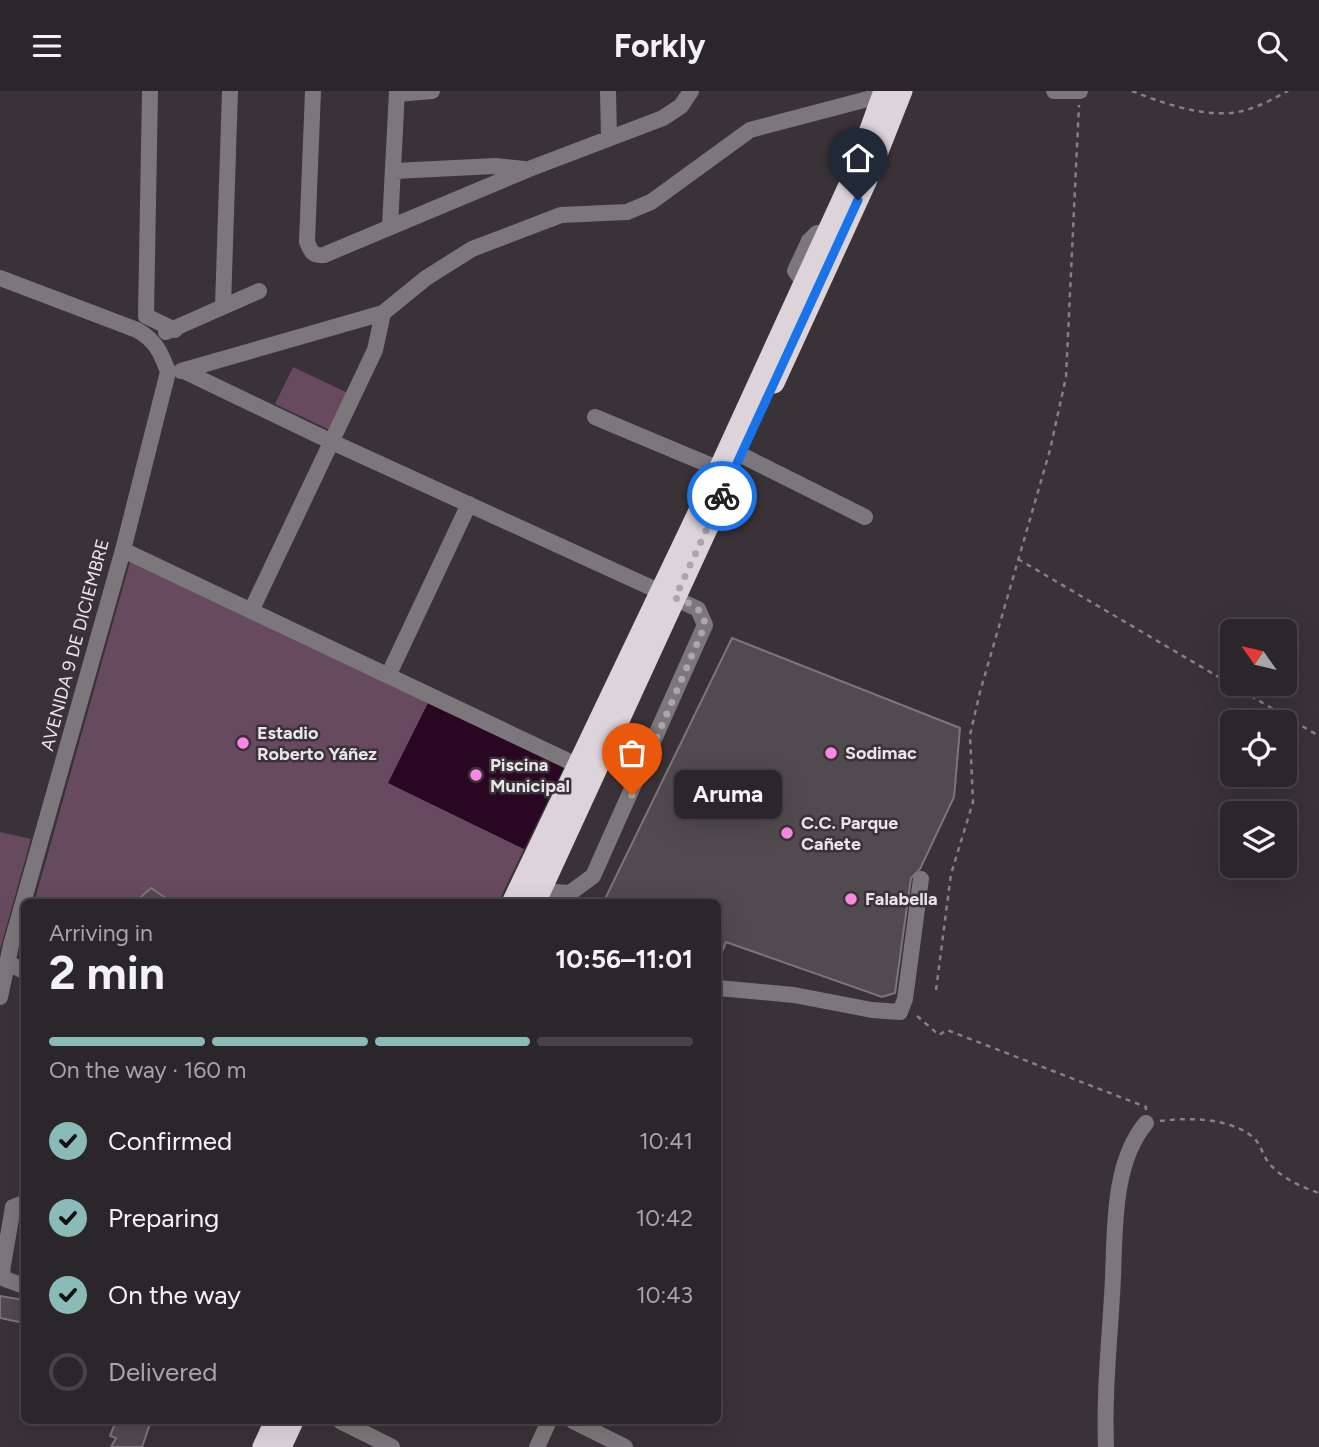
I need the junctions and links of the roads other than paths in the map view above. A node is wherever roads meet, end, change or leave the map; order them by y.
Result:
1 (150, 91) edge
2 (230, 91) edge
3 (313, 91) edge
4 (432, 91) edge
5 (608, 91) edge
6 (691, 91) edge
7 (1054, 91) edge
8 (1080, 91) edge
9 (397, 92) edge
10 (890, 92) edge
11 (609, 138) junction
12 (529, 169) junction
13 (394, 171) junction
14 (390, 226) junction
15 (835, 232) junction
16 (0, 278) edge
17 (259, 291) dead end
18 (223, 306) junction
19 (383, 313) junction
20 (175, 330) junction
21 (151, 338) junction
22 (176, 371) junction
23 (595, 417) dead end
24 (332, 442) junction
25 (741, 455) junction
26 (719, 469) junction
27 (469, 504) junction
28 (865, 517) dead end
29 (123, 550) junction
30 (668, 594) junction
31 (251, 611) junction
32 (388, 676) junction
33 (586, 770) junction
34 (921, 879) dead end
35 (537, 897) edge
36 (31, 899) edge
37 (514, 899) edge
38 (18, 948) edge
39 (8, 963) junction
40 (21, 970) edge
41 (721, 988) edge
42 (0, 997) edge
43 (1146, 1123) road end
44 (13, 1203) edge
45 (21, 1285) edge
46 (274, 1424) edge
47 (292, 1424) edge
48 (346, 1424) edge
49 (548, 1424) edge
50 (579, 1424) edge
51 (263, 1447) edge
52 (281, 1447) edge
53 (392, 1447) edge
54 (537, 1447) edge
55 (625, 1447) edge
56 (1106, 1447) edge

1 - 20 street
2 - 18 street
3 - 14 street
4 - 9 street
5 - 11 street
6 - 11 street
7 - 8 street
9 - 13 street
10 - 15 highway
10 - 19 street
11 - 12 street
12 - 13 street
12 - 14 street
13 - 14 street
15 - 25 highway
15 - 26 highway
16 - 21 street
17 - 18 street
18 - 20 street
19 - 22 street
19 - 24 street
20 - 21 street
21 - 22 street
22 - 24 street
22 - 29 street, AVENIDA 9 DE DICIEMBRE
23 - 26 street
24 - 27 street
24 - 31 street
25 - 28 street
25 - 30 highway
26 - 30 highway
27 - 30 street
27 - 32 street
29 - 31 street
29 - 36 street, AVENIDA 9 DE DICIEMBRE
30 - 33 highway
30 - 35 street
31 - 32 street
32 - 33 street
33 - 35 highway
33 - 37 highway
34 - 41 street
38 - 39 street, AVENIDA 9 DE DICIEMBRE
39 - 40 street
39 - 42 street, AVENIDA 9 DE DICIEMBRE
43 - 56 street
44 - 45 street
46 - 51 highway
47 - 52 highway
48 - 53 street
49 - 54 street
50 - 55 street

